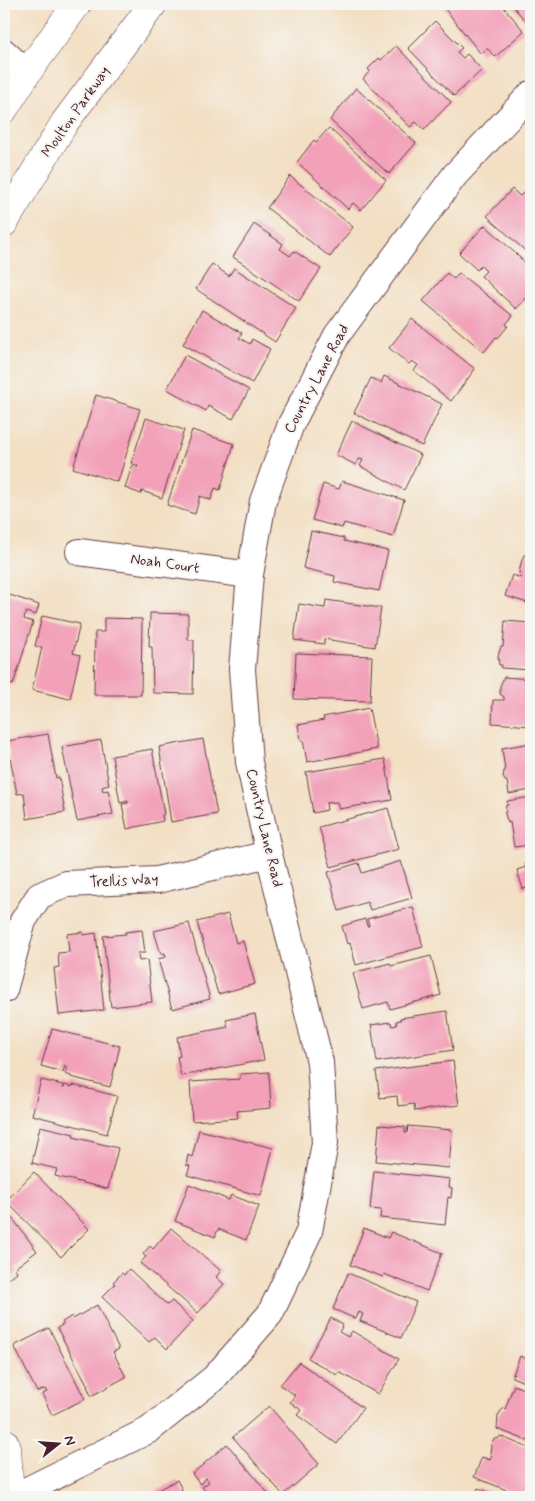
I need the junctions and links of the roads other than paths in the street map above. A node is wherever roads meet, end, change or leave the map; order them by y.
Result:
1 (77, 4) edge
2 (153, 4) edge
3 (4, 52) edge
4 (27, 74) junction
5 (531, 94) edge
6 (4, 109) edge
7 (4, 223) edge
8 (79, 552) dead end
9 (250, 575) junction
10 (269, 854) junction
11 (4, 990) edge
12 (4, 1442) edge
13 (4, 1494) edge
14 (10, 1497) edge

1 - 4 main road
2 - 7 main road, Moulton Parkway
3 - 4 street
4 - 6 main road
5 - 9 street, Country Lane Road
8 - 9 street, Noah Court
9 - 10 street, Country Lane Road
10 - 11 street, Trellis Way
10 - 14 street, Country Lane Road
12 - 14 main road
13 - 14 main road

